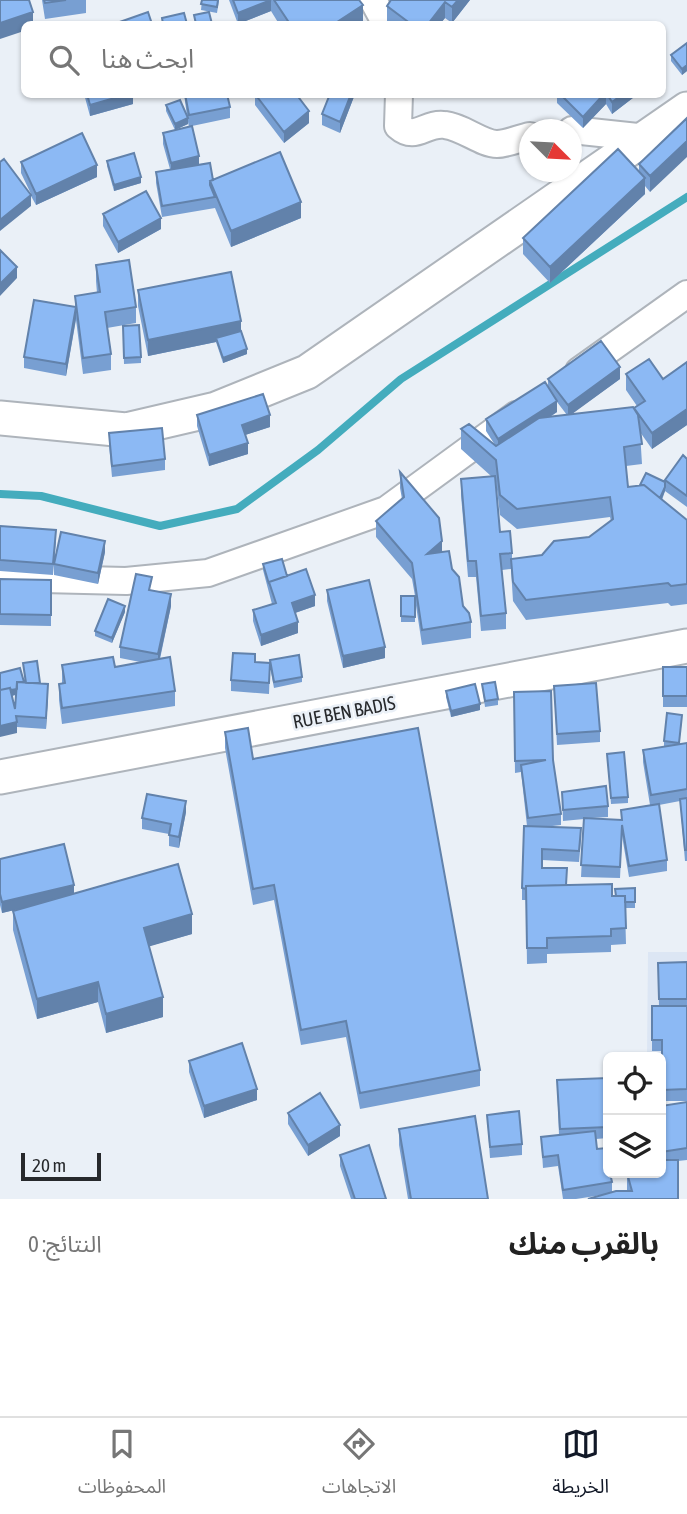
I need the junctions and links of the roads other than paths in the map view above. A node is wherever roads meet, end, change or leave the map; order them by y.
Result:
1 (373, 0) edge
2 (384, 21) edge
3 (399, 98) edge
4 (687, 109) edge
5 (582, 131) edge
6 (647, 138) junction
7 (519, 139) edge
8 (687, 294) edge
9 (563, 382) edge
10 (540, 398) edge
11 (0, 418) edge
12 (0, 578) edge
13 (687, 646) edge
14 (0, 776) edge

1 - 2 street
3 - 7 street
4 - 6 street
5 - 6 street
6 - 11 street
8 - 9 street
10 - 12 street
13 - 14 street, RUE BEN BADIS

